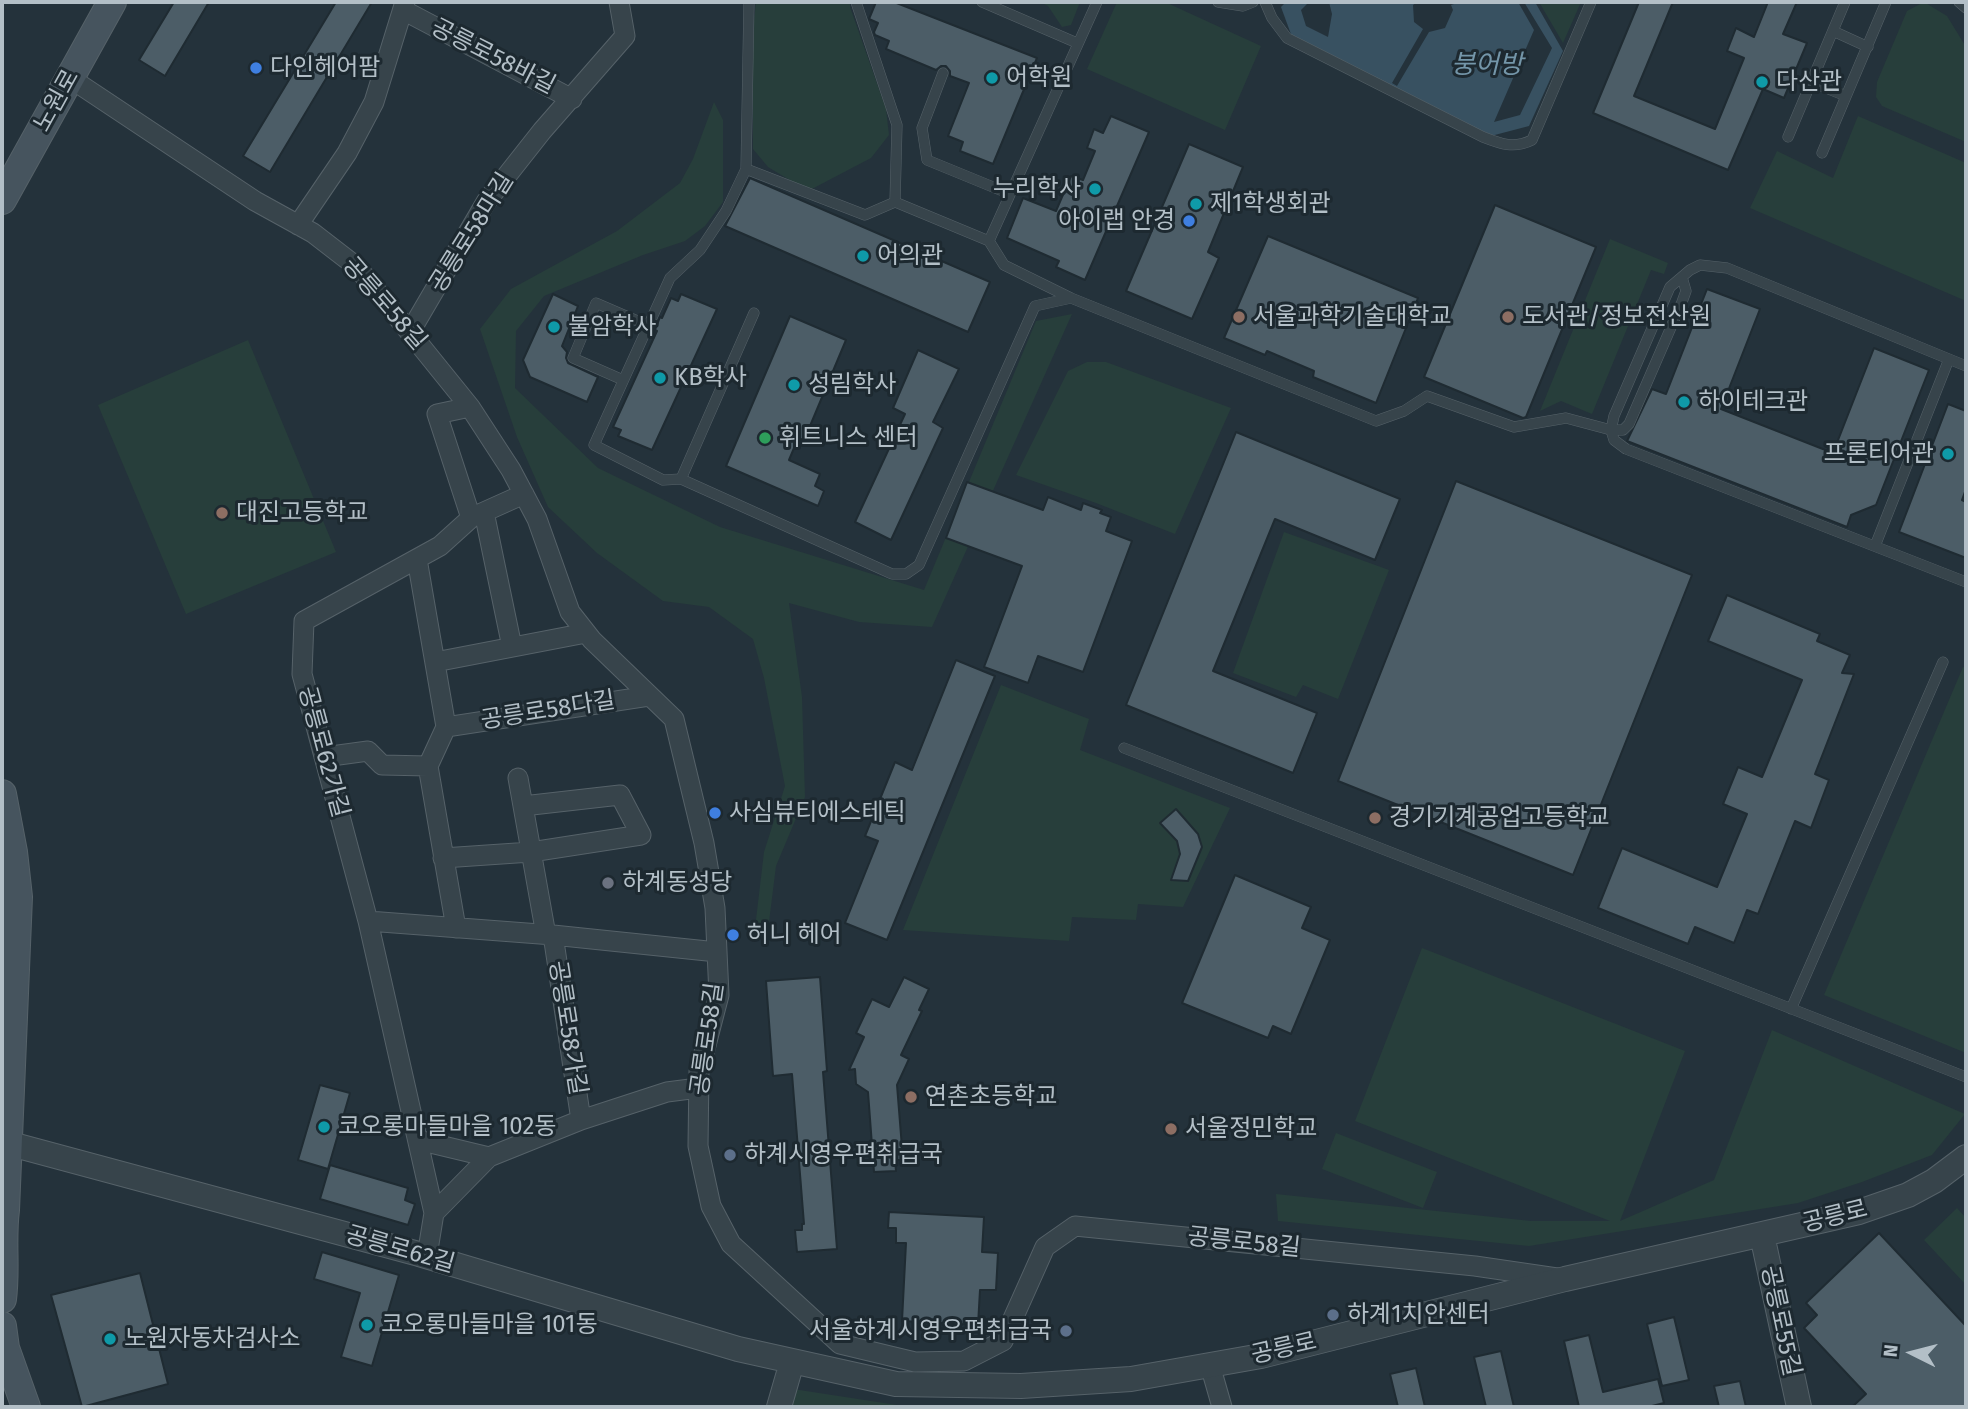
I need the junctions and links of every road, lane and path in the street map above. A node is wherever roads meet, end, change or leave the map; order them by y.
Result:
1 (113, 2) edge
2 (619, 2) edge
3 (749, 2) edge
4 (856, 2) edge
5 (982, 2) edge
6 (1097, 2) edge
7 (1218, 2) edge
8 (1253, 2) edge
9 (1265, 2) edge
10 (1591, 2) edge
11 (1845, 2) edge
12 (1886, 2) edge
13 (1959, 2) edge
14 (404, 6) edge
15 (1966, 8) edge
16 (1833, 31) junction
17 (1077, 43) junction
18 (1868, 47) junction
19 (943, 73) dead end
20 (70, 78) junction
21 (1811, 82) junction
22 (1846, 96) junction
23 (572, 99) junction
24 (1788, 136) dead end
25 (1822, 153) dead end
26 (746, 169) junction
27 (1010, 194) junction
28 (2, 200) edge
29 (895, 202) junction
30 (298, 225) junction
31 (989, 241) junction
32 (1682, 277) junction
33 (1071, 298) junction
34 (754, 313) dead end
35 (647, 325) junction
36 (410, 332) junction
37 (1949, 359) junction
38 (1966, 366) edge
39 (622, 380) junction
40 (470, 407) junction
41 (1611, 430) junction
42 (681, 479) junction
43 (524, 494) junction
44 (477, 515) junction
45 (1875, 545) junction
46 (416, 559) junction
47 (1966, 582) edge
48 (586, 633) junction
49 (512, 647) junction
50 (435, 662) junction
51 (1942, 662) dead end
52 (649, 696) junction
53 (446, 727) junction
54 (1124, 748) dead end
55 (324, 757) junction
56 (428, 766) junction
57 (518, 778) dead end
58 (2, 794) edge
59 (523, 806) junction
60 (531, 852) junction
61 (443, 858) junction
62 (368, 921) junction
63 (456, 928) junction
64 (549, 935) junction
65 (717, 952) junction
66 (1791, 1009) junction
67 (1966, 1077) edge
68 (698, 1087) junction
69 (581, 1120) junction
70 (418, 1140) junction
71 (7, 1143) junction
72 (489, 1157) junction
73 (1966, 1157) edge
74 (434, 1213) junction
75 (2, 1233) edge
76 (1762, 1235) junction
77 (427, 1256) junction
78 (1565, 1279) junction
79 (2, 1299) edge
80 (2, 1326) edge
81 (792, 1362) junction
82 (1210, 1365) junction
83 (26, 1407) edge
84 (779, 1407) edge
85 (1222, 1407) edge
86 (1799, 1407) edge

1 - 20 main road, 노원로
2 - 23 street, 공릉로58마길
3 - 26 lane
4 - 29 lane
5 - 17 lane
6 - 17 lane
7 - 8 lane
9 - 10 lane
11 - 16 lane
12 - 18 lane
13 - 15 lane
14 - 23 street, 공릉로58바길
14 - 30 street, 공릉로58바길
16 - 18 lane
16 - 21 lane
17 - 27 lane
18 - 22 lane
19 - 27 lane
20 - 28 main road, 노원로
20 - 30 street, 공릉로58길
21 - 22 lane
21 - 24 lane
22 - 25 lane
23 - 36 street, 공릉로58마길
26 - 29 lane
26 - 35 lane
27 - 31 lane
29 - 31 lane
30 - 36 street, 공릉로58길
31 - 33 lane
32 - 37 lane
32 - 41 lane
32 - 41 lane
33 - 41 lane
33 - 42 lane
34 - 42 lane
35 - 39 lane
35 - 39 lane
36 - 40 street, 공릉로58길
37 - 38 lane
37 - 45 lane
39 - 42 lane
40 - 43 street, 공릉로58길
40 - 44 street
41 - 45 lane
43 - 44 street, 공릉로62가길
43 - 48 street, 공릉로58길
44 - 46 street, 공릉로62가길
44 - 49 street
45 - 47 lane
46 - 50 street, 공릉로58다길
46 - 55 street, 공릉로62가길
48 - 49 street
48 - 52 street, 공릉로58길
49 - 50 street
50 - 53 street, 공릉로58다길
51 - 66 lane
52 - 53 street, 공릉로58다길
52 - 65 street, 공릉로58길
53 - 56 street, 공릉로58다길
54 - 66 lane
55 - 56 street
55 - 62 street, 공릉로62가길
56 - 61 street
57 - 59 street, 공릉로58가길
58 - 71 main road
59 - 60 street, 공릉로58가길
59 - 60 street
60 - 61 street
60 - 64 street, 공릉로58가길
61 - 63 street
62 - 63 street
62 - 70 street, 공릉로62가길
63 - 64 street
64 - 65 street
64 - 69 street, 공릉로58가길
65 - 68 street, 공릉로58길
66 - 67 lane
68 - 69 street, 공릉로58가길
68 - 78 street, 공릉로58길
69 - 72 street, 공릉로58가길
70 - 72 street
70 - 74 street, 공릉로62가길
71 - 75 main road
71 - 77 street, 공릉로62길
72 - 74 street
73 - 76 street, 공릉로
74 - 77 street, 공릉로62가길
75 - 79 main road
76 - 78 street, 공릉로
76 - 86 street, 공릉로55길
77 - 81 street, 공릉로62길
78 - 82 street, 공릉로
80 - 83 main road
81 - 82 street, 공릉로
81 - 84 street
82 - 85 street

